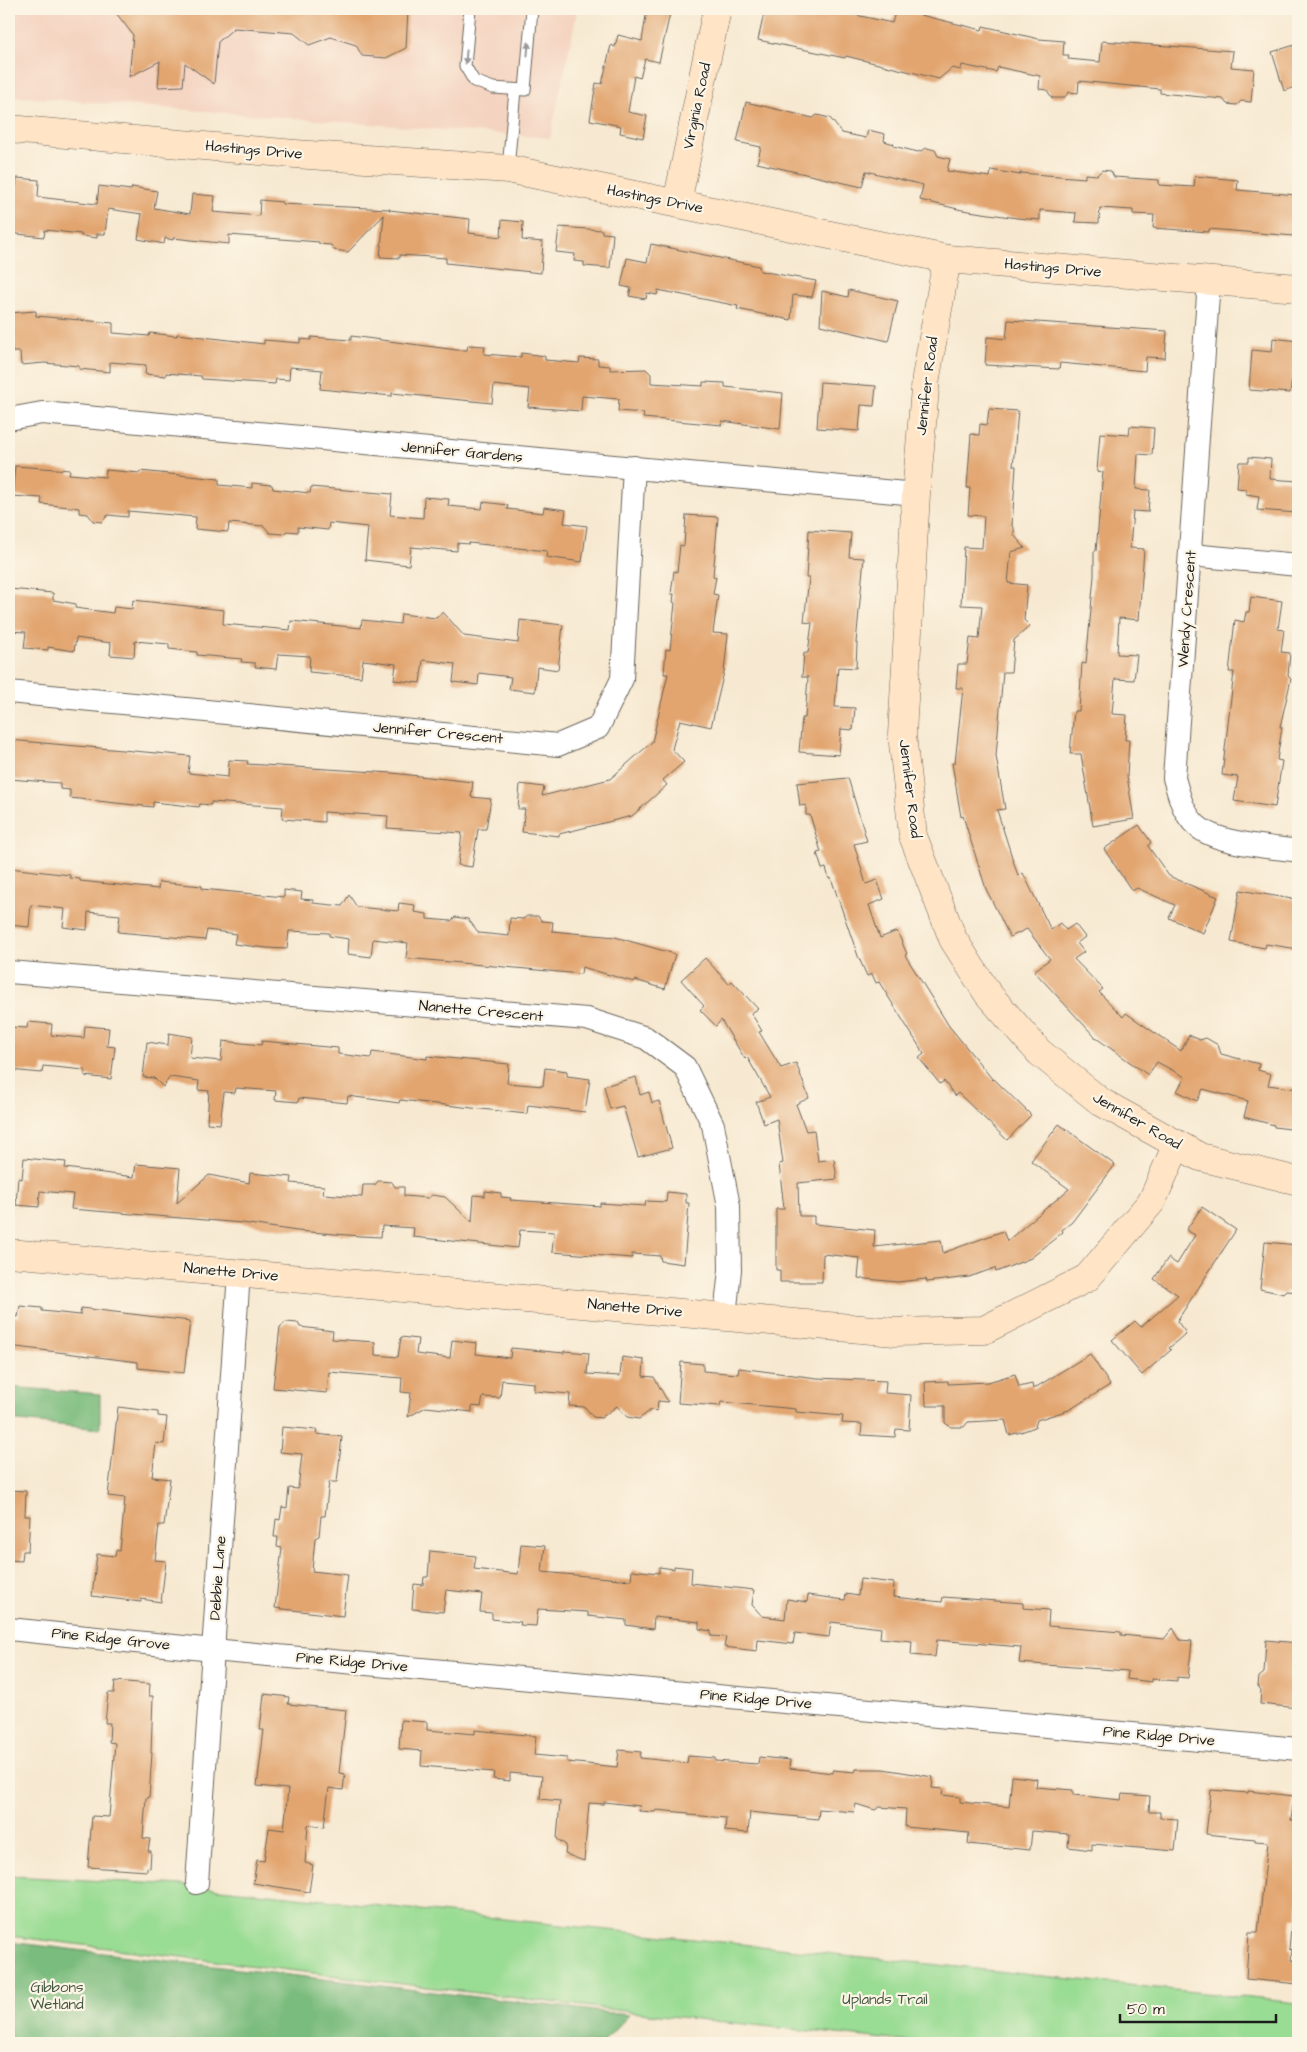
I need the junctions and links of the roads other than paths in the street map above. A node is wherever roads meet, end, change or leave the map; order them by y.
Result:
1 (470, 9) edge
2 (532, 9) edge
3 (717, 9) edge
4 (516, 90) junction
5 (9, 129) edge
6 (508, 169) junction
7 (677, 203) junction
8 (947, 259) junction
9 (1209, 281) junction
10 (1298, 288) edge
11 (9, 419) edge
12 (634, 467) junction
13 (916, 494) junction
14 (1191, 555) junction
15 (1298, 566) edge
16 (9, 692) edge
17 (1298, 850) edge
18 (9, 972) edge
19 (1177, 1144) junction
20 (1298, 1180) edge
21 (9, 1252) edge
22 (239, 1273) junction
23 (725, 1316) junction
24 (9, 1629) edge
25 (213, 1650) junction
26 (1298, 1748) edge
27 (197, 1883) dead end

1 -> 4 lane
4 -> 2 lane
3 - 7 street, Virginia Road
4 - 6 lane
5 - 6 street, Hastings Drive
6 - 7 street, Hastings Drive
7 - 8 street, Hastings Drive
8 - 9 street, Hastings Drive
8 - 13 street, Jennifer Road
9 - 10 street, Hastings Drive
9 - 14 street, Wendy Crescent
11 - 12 street, Jennifer Gardens
12 - 13 street, Jennifer Gardens
12 - 16 street, Jennifer Crescent
13 - 19 street, Jennifer Road
14 - 15 street
14 - 17 street, Wendy Crescent
18 - 23 street, Nanette Crescent
19 - 20 street, Jennifer Road
19 - 23 street, Nanette Drive
21 - 22 street, Nanette Drive
22 - 23 street, Nanette Drive
22 - 25 street, Debbie Lane
24 - 25 street, Pine Ridge Grove
25 - 26 street, Pine Ridge Drive
25 - 27 street, Debbie Lane

